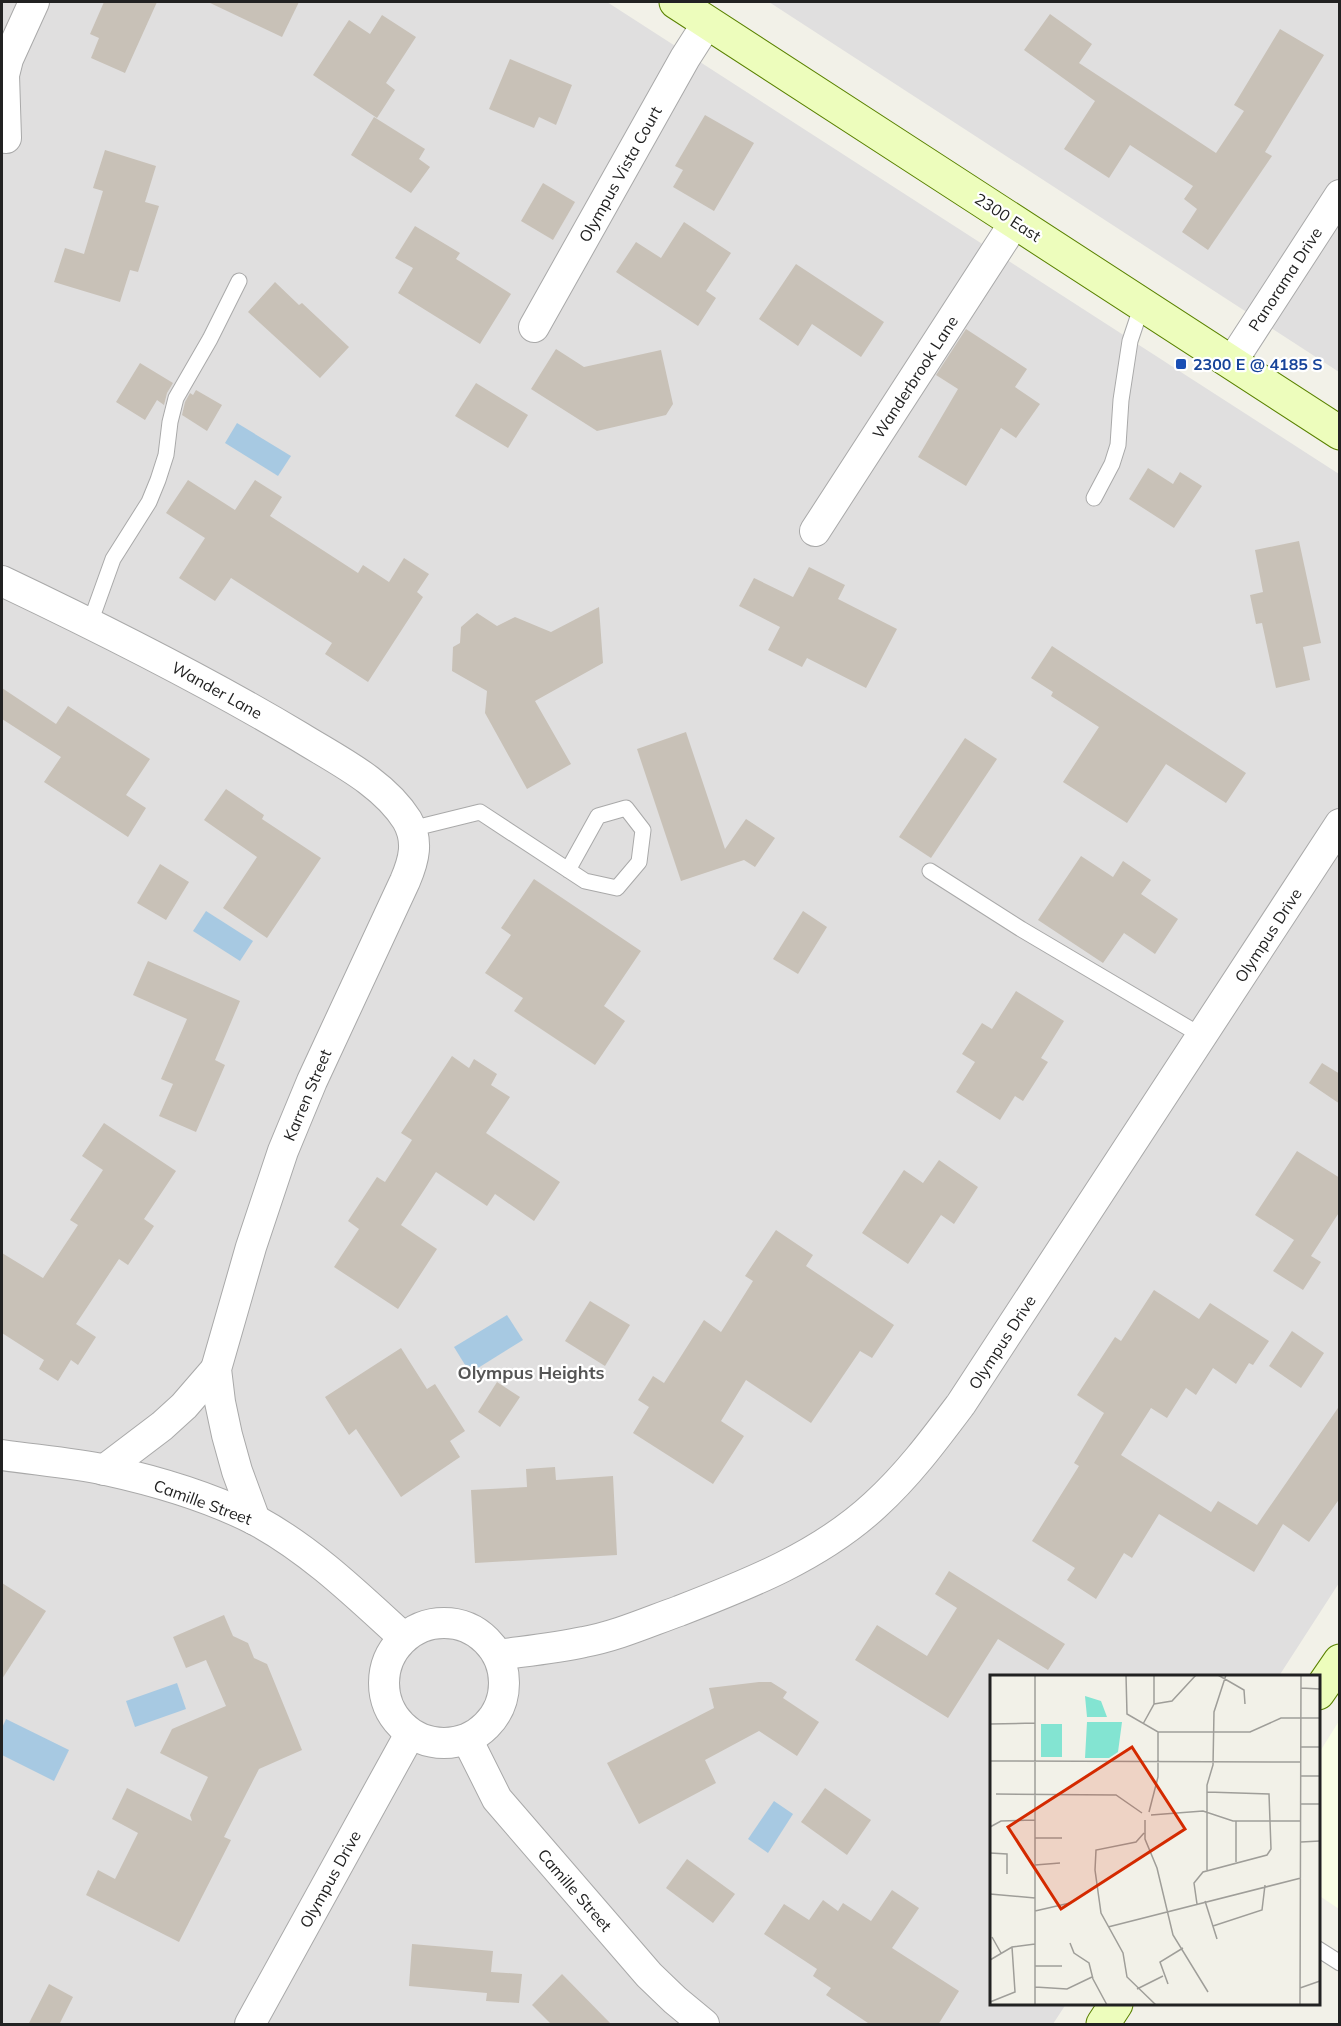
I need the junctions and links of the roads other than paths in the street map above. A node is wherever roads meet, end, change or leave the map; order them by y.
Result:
1 (34, 2) edge
2 (676, 2) edge
3 (708, 22) junction
4 (6, 138) dead end
5 (1340, 195) edge
6 (1015, 222) junction
7 (239, 281) dead end
8 (1142, 305) junction
9 (534, 327) dead end
10 (1231, 363) junction
11 (1340, 433) edge
12 (1094, 498) dead end
13 (814, 531) dead end
14 (2, 580) edge
15 (90, 622) junction
16 (1340, 824) edge
17 (411, 830) junction
18 (568, 870) junction
19 (930, 871) dead end
20 (1202, 1036) junction
21 (216, 1369) junction
22 (2, 1455) edge
23 (104, 1470) junction
24 (255, 1520) junction
25 (403, 1637) junction
26 (498, 1655) junction
27 (1340, 1661) edge
28 (1320, 1690) edge
29 (410, 1734) junction
30 (467, 1739) junction
31 (1320, 1950) edge
32 (1340, 1963) edge
33 (1115, 2005) edge
34 (250, 2025) edge
35 (704, 2025) edge
36 (1103, 2025) edge

1 - 4 street
2 - 3 main road, 2300 East
3 - 6 main road, 2300 East
3 - 9 street, Olympus Vista Court
5 - 10 street, Panorama Drive
6 - 8 main road, 2300 East
6 - 13 street, Wanderbrook Lane
7 - 15 lane
8 - 10 main road, 2300 East
8 - 12 lane
10 - 11 main road, 2300 East
14 - 15 street, Wander Lane
15 - 17 street, Wander Lane
16 - 20 street, Olympus Drive
17 - 18 lane
17 - 21 street, Karren Street
18 - 18 lane
19 - 20 lane
20 - 26 street, Olympus Drive
21 - 23 street, Karren Street
21 - 24 street, Karren Street
22 - 23 street, Camille Street
23 - 24 street, Camille Street
24 - 25 street, Camille Street
25 - 26 street
25 - 29 street
26 - 30 street
27 - 28 main road
29 - 30 street
29 - 34 street, Olympus Drive
30 - 35 street, Camille Street
31 - 32 lane
33 - 36 main road

